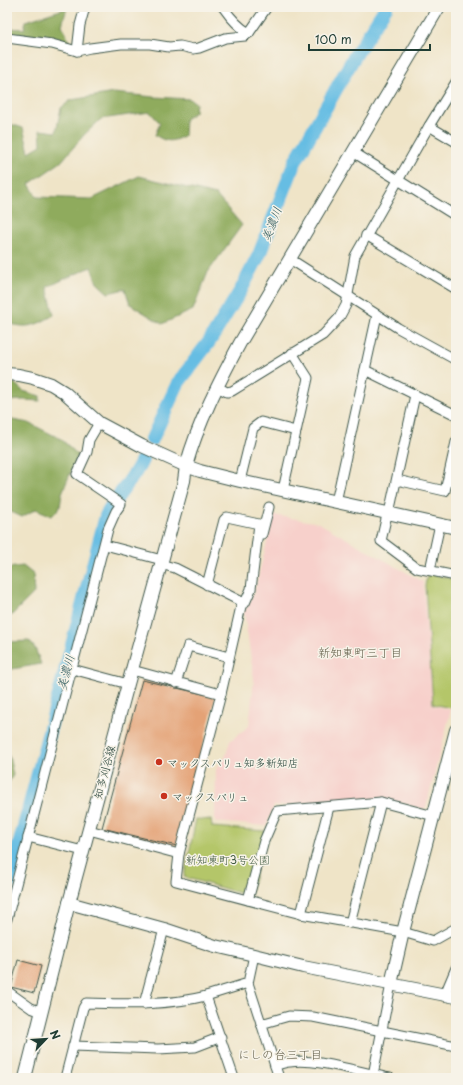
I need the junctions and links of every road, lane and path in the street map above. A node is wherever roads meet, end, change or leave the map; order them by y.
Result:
1 (85, 7) edge
2 (223, 7) edge
3 (267, 7) edge
4 (439, 7) edge
5 (249, 33) junction
6 (7, 38) edge
7 (77, 51) junction
8 (456, 82) edge
9 (429, 126) junction
10 (456, 142) edge
11 (353, 152) junction
12 (397, 180) junction
13 (456, 216) edge
14 (366, 235) junction
15 (290, 259) junction
16 (456, 289) edge
17 (348, 297) junction
18 (377, 315) junction
19 (292, 353) junction
20 (456, 360) edge
21 (365, 370) junction
22 (7, 374) edge
23 (217, 387) junction
24 (415, 395) junction
25 (456, 415) edge
26 (99, 423) junction
27 (296, 431) junction
28 (456, 442) edge
29 (186, 466) junction
30 (397, 480) junction
31 (240, 481) junction
32 (283, 490) junction
33 (336, 502) junction
34 (269, 508) dead end
35 (389, 514) junction
36 (440, 524) junction
37 (456, 528) edge
38 (258, 538) junction
39 (105, 545) junction
40 (161, 562) junction
41 (430, 570) junction
42 (456, 576) edge
43 (207, 585) junction
44 (242, 602) junction
45 (229, 657) junction
46 (72, 669) junction
47 (132, 670) junction
48 (176, 683) junction
49 (128, 684) junction
50 (221, 694) junction
51 (456, 730) edge
52 (381, 802) junction
53 (329, 807) junction
54 (434, 816) junction
55 (89, 830) junction
56 (28, 837) junction
57 (83, 851) junction
58 (179, 854) junction
59 (248, 900) junction
60 (69, 903) junction
61 (301, 914) junction
62 (7, 919) edge
63 (350, 924) junction
64 (456, 928) edge
65 (164, 929) junction
66 (403, 932) junction
67 (254, 955) junction
68 (456, 968) edge
69 (248, 983) junction
70 (391, 984) junction
71 (7, 991) edge
72 (450, 995) edge
73 (206, 996) junction
74 (144, 1004) junction
75 (42, 1012) junction
76 (261, 1024) junction
77 (382, 1030) junction
78 (221, 1037) junction
79 (73, 1046) junction
80 (456, 1046) edge
81 (275, 1066) junction
82 (373, 1075) junction
83 (25, 1078) edge
84 (65, 1078) edge
85 (234, 1078) edge
86 (279, 1078) edge
87 (390, 1078) edge

1 - 7 street
2 - 5 street
3 - 5 street
4 - 11 street, 知多刈谷線
5 - 7 street
6 - 7 street
8 - 9 street
9 - 10 street
9 - 12 street
11 - 12 street
11 - 15 street, 知多刈谷線
12 - 13 street
12 - 14 street
14 - 16 street
14 - 17 street
15 - 17 street
15 - 23 street, 知多刈谷線
17 - 18 street
17 - 19 street
18 - 20 street
18 - 21 street
19 - 23 street
19 - 27 street
21 - 24 street
21 - 33 street
22 - 26 street
23 - 29 street, 知多刈谷線
24 - 25 street
24 - 30 street
26 - 29 street
26 - 39 street
27 - 31 street
27 - 32 street
28 - 30 street
29 - 31 street
29 - 40 street, 知多刈谷線
30 - 35 street
31 - 32 street
32 - 33 street
33 - 35 street
34 - 38 street
35 - 36 street
35 - 41 street
36 - 37 street
36 - 41 street
38 - 43 street
38 - 44 street
39 - 40 street
39 - 46 street
40 - 43 street
40 - 47 street, 知多刈谷線
41 - 42 street
43 - 44 street
44 - 45 street
45 - 48 street
45 - 50 street
46 - 49 street
46 - 56 street
47 - 48 street
47 - 49 street, 知多刈谷線
48 - 50 street
49 - 55 street, 知多刈谷線
50 - 58 street
51 - 54 street
52 - 53 street
52 - 54 street
52 - 63 street
53 - 59 street
53 - 61 street
54 - 66 street
55 - 57 street, 知多刈谷線
55 - 58 street
56 - 57 street
56 - 62 street
57 - 60 street, 知多刈谷線
58 - 59 street
59 - 61 street
60 - 65 street
60 - 75 street, 知多刈谷線
61 - 63 street
63 - 66 street
64 - 66 street
65 - 67 street
65 - 74 street
66 - 70 street
67 - 69 street
67 - 70 street
68 - 72 street
69 - 73 street
69 - 76 street
70 - 72 street
70 - 77 street
71 - 75 street
73 - 74 street
73 - 78 street
74 - 79 street
75 - 83 street, 知多刈谷線
76 - 77 street
76 - 81 street
77 - 80 street
77 - 82 street
78 - 79 street
78 - 85 street
79 - 84 street
81 - 82 street
81 - 86 street
82 - 87 street

